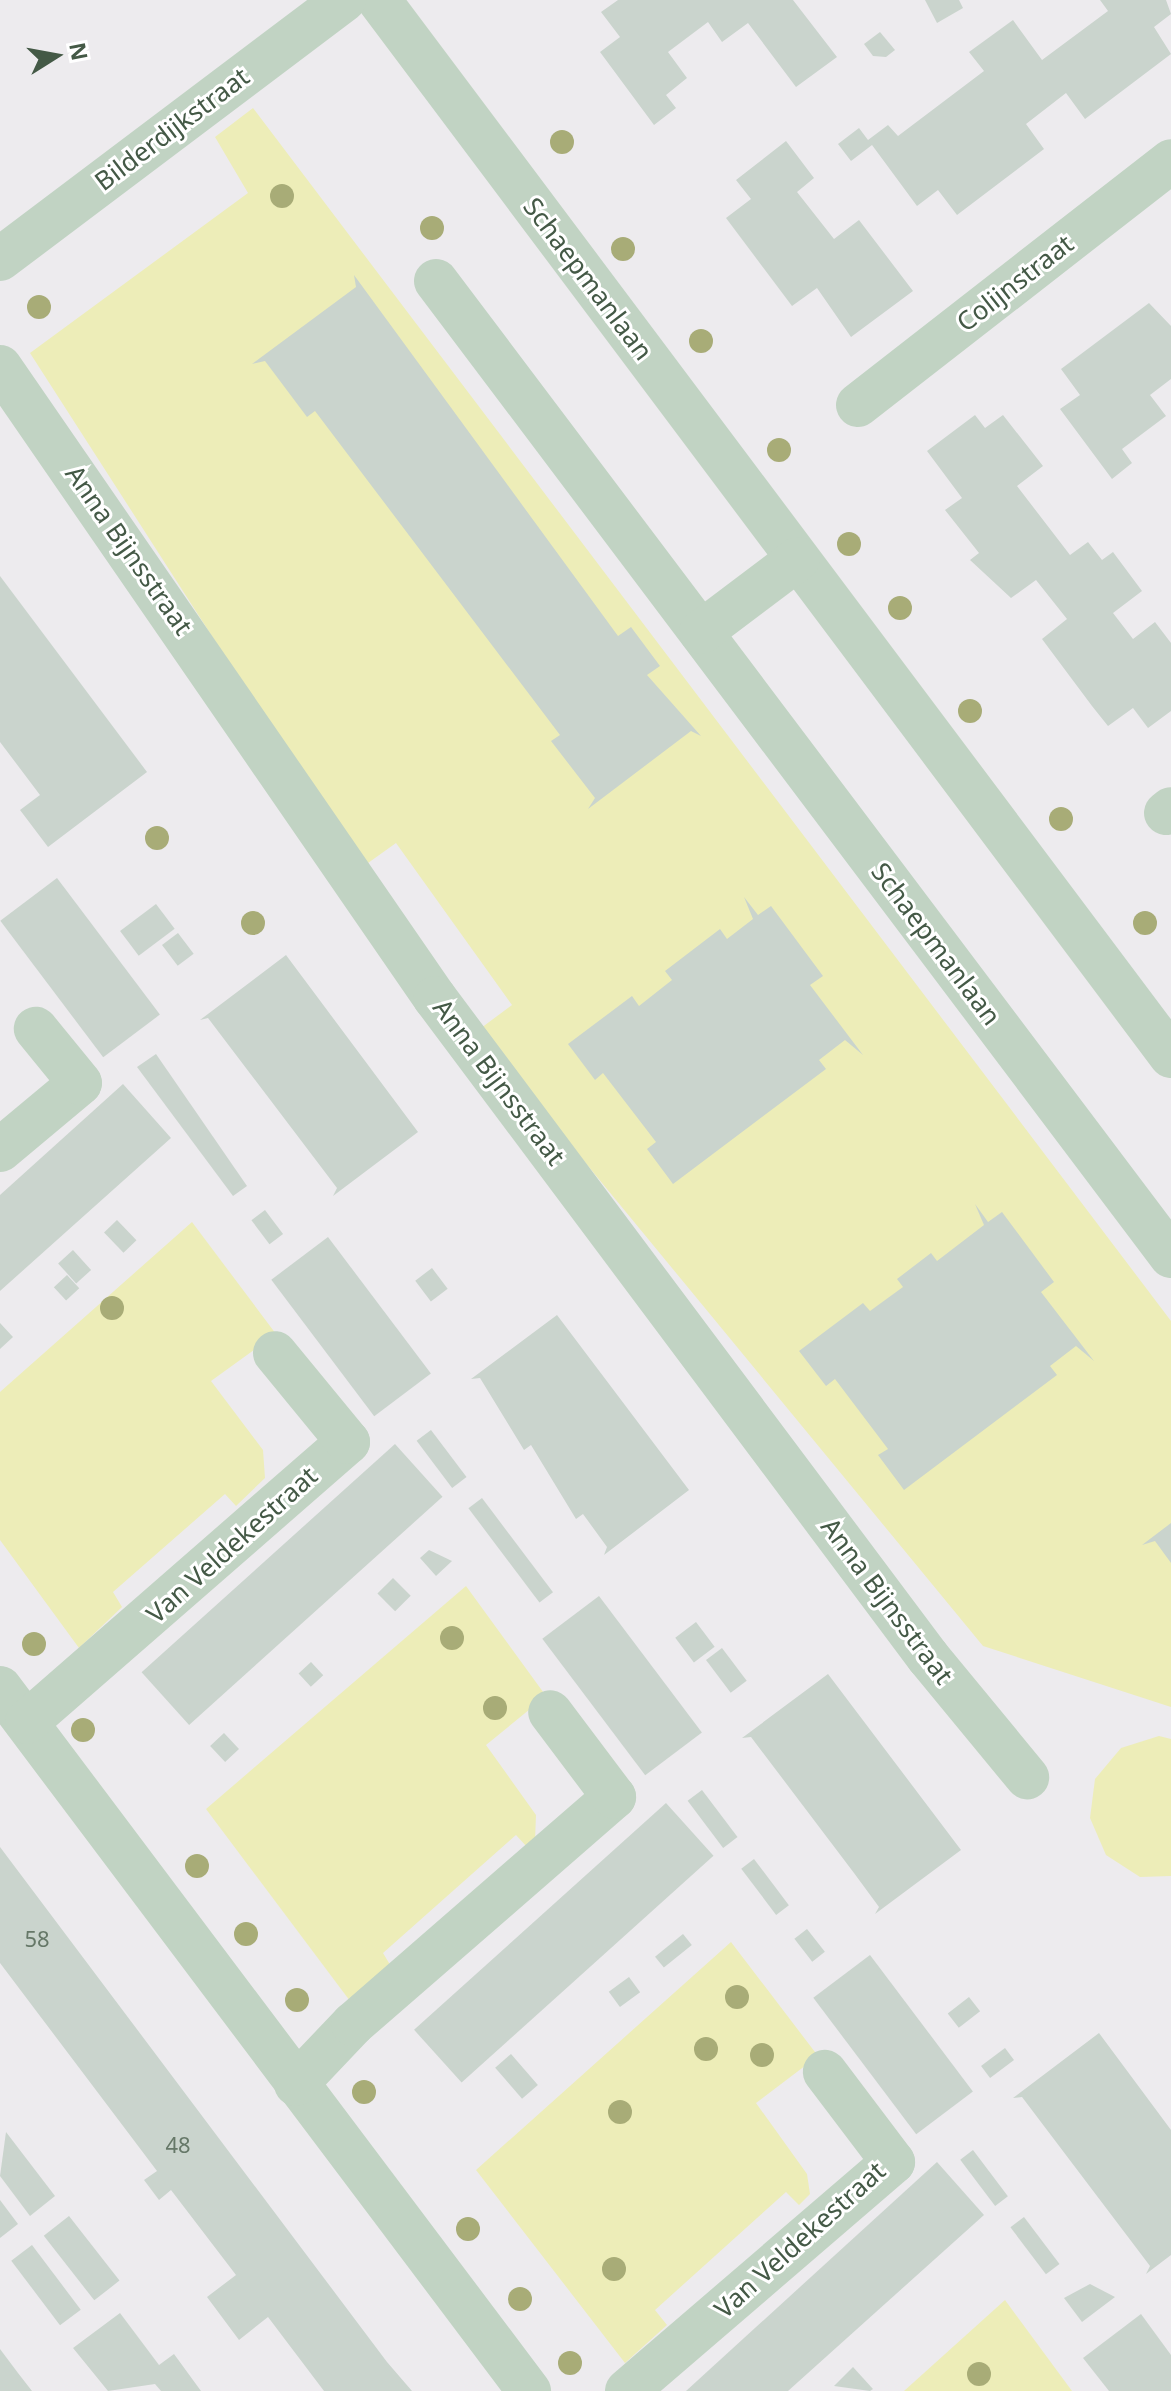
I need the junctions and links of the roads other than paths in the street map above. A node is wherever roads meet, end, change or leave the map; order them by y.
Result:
1 (344, 0) edge
2 (379, 0) edge
3 (1171, 161) edge
4 (0, 259) edge
5 (436, 281) dead end
6 (0, 367) edge
7 (858, 405) dead end
8 (798, 559) junction
9 (701, 632) junction
10 (36, 1029) dead end
11 (1171, 1056) edge
12 (0, 1150) edge
13 (1171, 1256) edge
14 (275, 1353) dead end
15 (0, 1688) edge
16 (550, 1712) dead end
17 (27, 1722) junction
18 (1027, 1777) dead end
19 (825, 2072) dead end
20 (296, 2084) junction
21 (529, 2391) edge
22 (627, 2391) edge

1 - 4 street, Bilderdijkstraat
2 - 8 street, Schaepmanlaan
3 - 7 street, Colijnstraat
5 - 9 street, Schaepmanlaan
6 - 18 street, Anna Bijnsstraat
8 - 9 street
8 - 11 street, Schaepmanlaan
9 - 13 street, Schaepmanlaan
10 - 12 street
14 - 17 street, Van Veldekestraat
15 - 17 street
16 - 20 street
17 - 20 street
19 - 22 street, Van Veldekestraat
20 - 21 street

